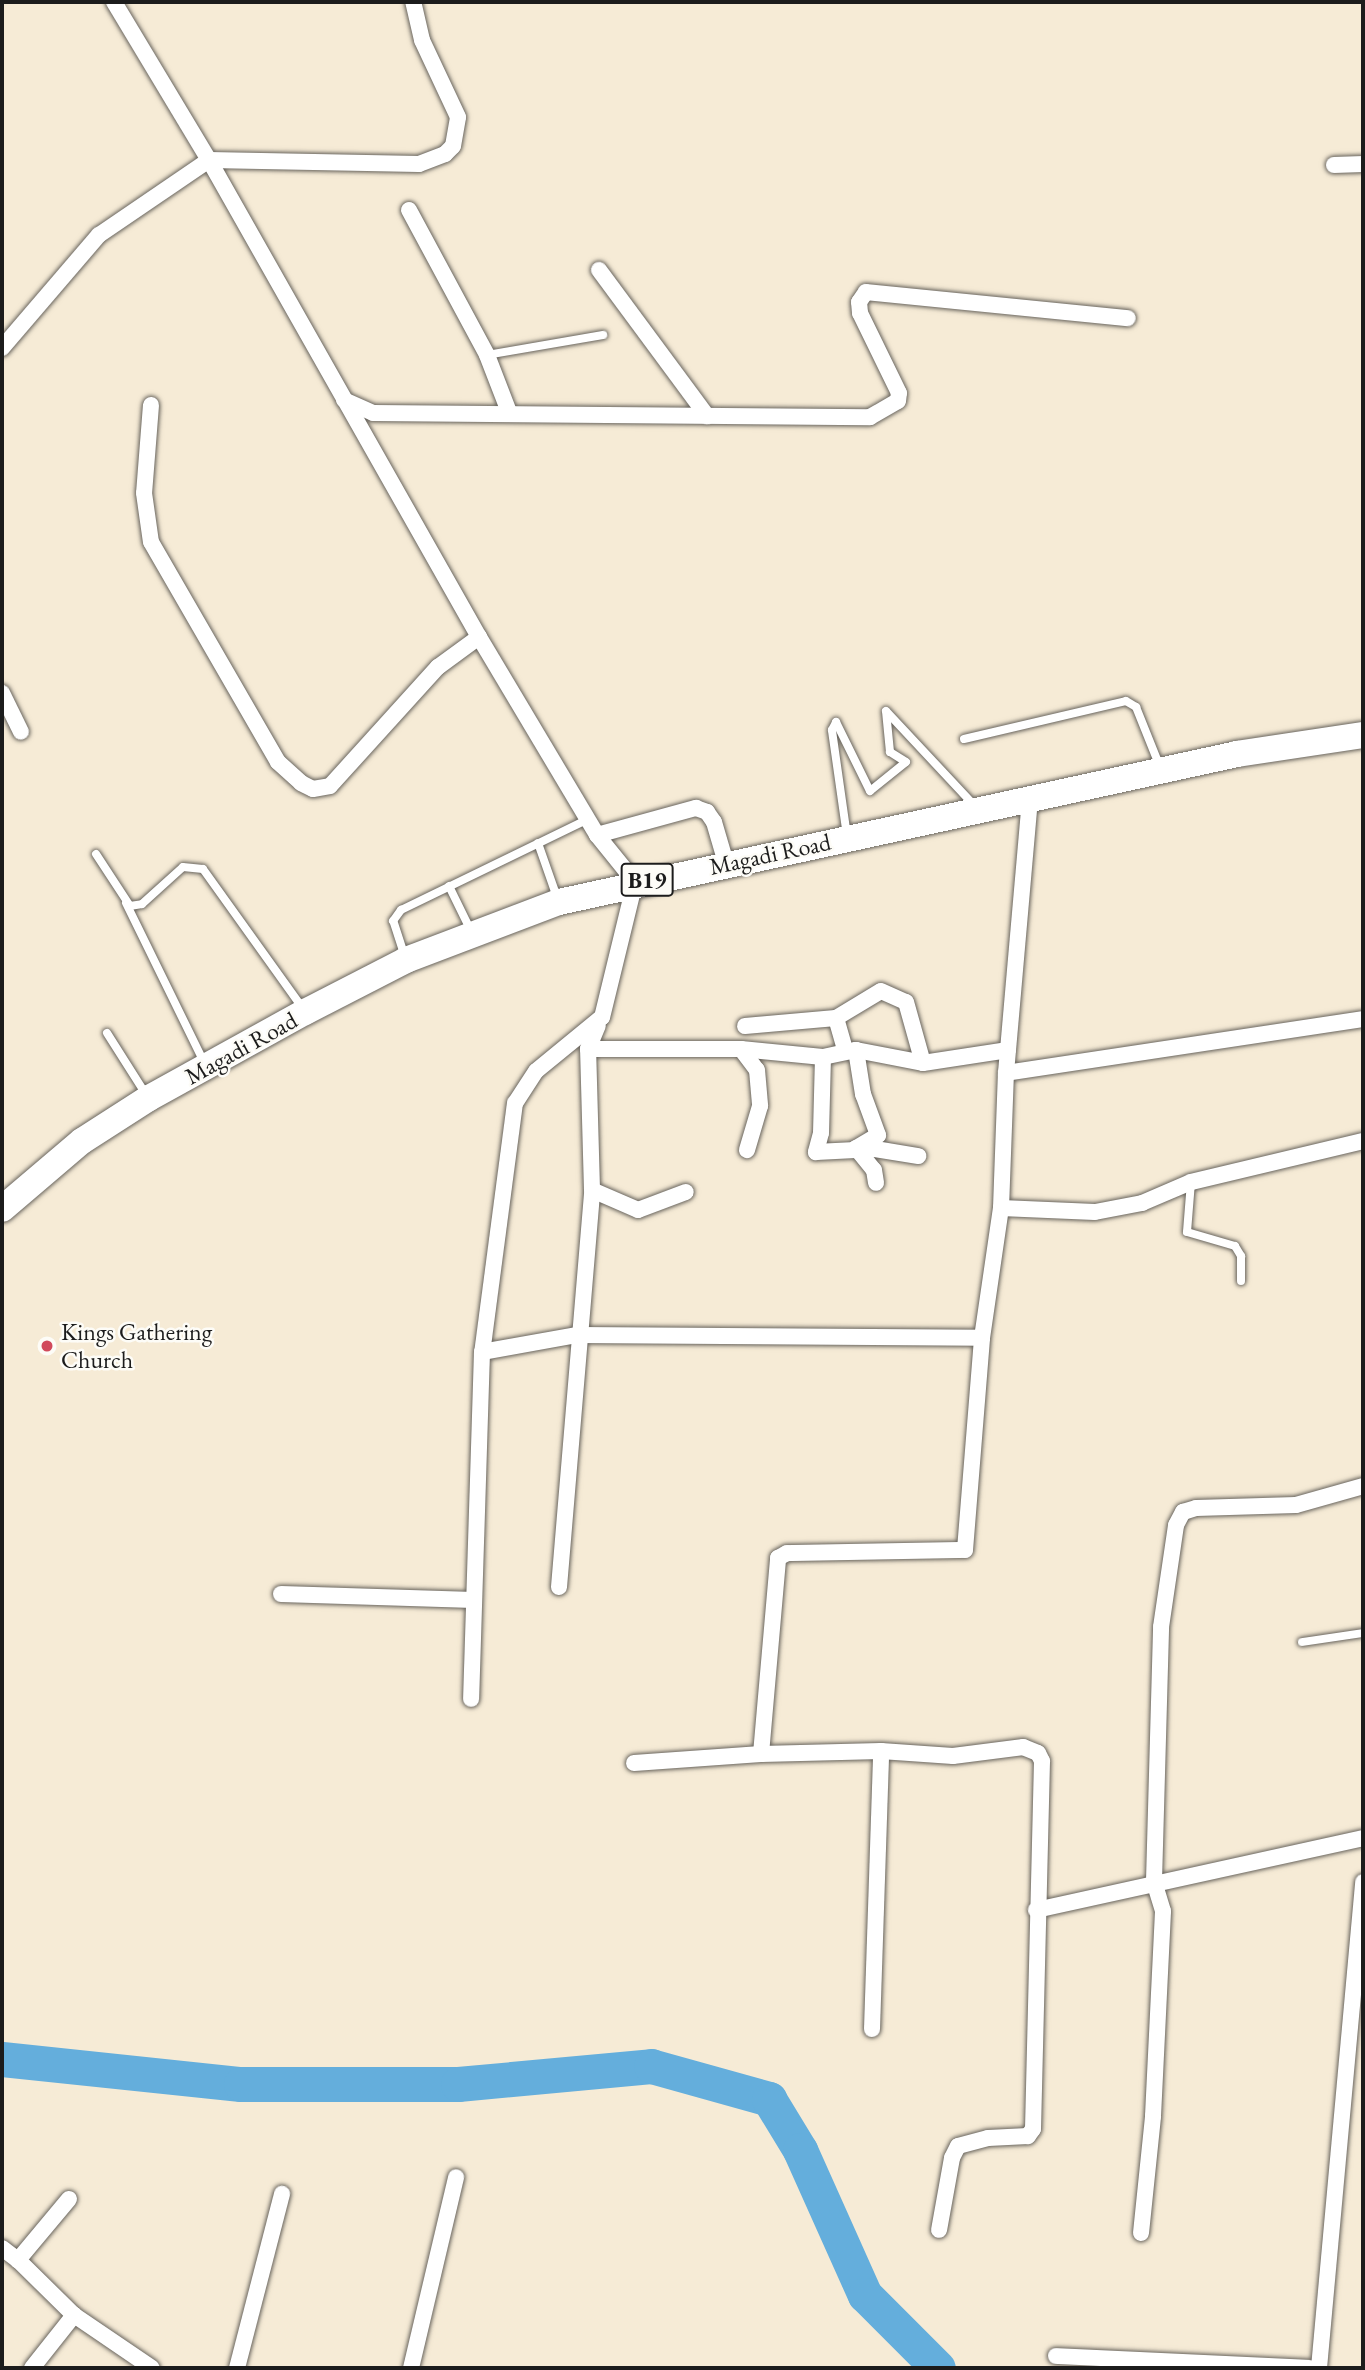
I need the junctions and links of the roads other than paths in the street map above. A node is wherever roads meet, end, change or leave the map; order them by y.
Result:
1 (114, 2) edge
2 (414, 2) edge
3 (209, 160) junction
4 (1363, 164) edge
5 (1334, 165) dead end
6 (409, 210) dead end
7 (599, 270) dead end
8 (1128, 318) dead end
9 (603, 335) dead end
10 (2, 347) edge
11 (487, 355) junction
12 (344, 400) junction
13 (151, 405) dead end
14 (509, 412) junction
15 (707, 416) junction
16 (479, 637) junction
17 (2, 693) edge
18 (21, 732) dead end
19 (1363, 735) edge
20 (964, 738) dead end
21 (1161, 770) junction
22 (1030, 797) junction
23 (978, 809) junction
24 (588, 819) junction
25 (597, 835) junction
26 (847, 839) junction
27 (538, 843) junction
28 (96, 854) dead end
29 (726, 863) junction
30 (635, 882) junction
31 (449, 886) junction
32 (559, 902) junction
33 (126, 904) junction
34 (472, 934) junction
35 (406, 960) junction
36 (305, 1012) junction
37 (602, 1017) junction
38 (836, 1018) junction
39 (1363, 1019) edge
40 (745, 1026) dead end
41 (107, 1034) dead end
42 (588, 1049) junction
43 (741, 1049) junction
44 (851, 1050) junction
45 (1008, 1050) junction
46 (823, 1057) junction
47 (923, 1063) junction
48 (206, 1067) junction
49 (1006, 1073) junction
50 (149, 1098) junction
51 (1363, 1141) edge
52 (856, 1148) junction
53 (747, 1150) dead end
54 (918, 1157) dead end
55 (1191, 1182) junction
56 (876, 1183) dead end
57 (592, 1190) junction
58 (686, 1192) dead end
59 (1001, 1208) junction
60 (2, 1209) edge
61 (1241, 1281) dead end
62 (577, 1335) junction
63 (982, 1338) junction
64 (482, 1352) junction
65 (1363, 1486) edge
66 (559, 1587) dead end
67 (281, 1594) dead end
68 (474, 1600) junction
69 (1363, 1633) edge
70 (1302, 1642) dead end
71 (471, 1699) dead end
72 (881, 1751) junction
73 (761, 1754) junction
74 (634, 1763) dead end
75 (1363, 1838) edge
76 (1154, 1881) junction
77 (1363, 1882) edge
78 (1036, 1910) junction
79 (1361, 1957) edge
80 (872, 2029) dead end
81 (456, 2177) dead end
82 (282, 2194) dead end
83 (69, 2199) dead end
84 (939, 2230) dead end
85 (1141, 2233) dead end
86 (2, 2248) edge
87 (18, 2260) junction
88 (74, 2315) junction
89 (1056, 2356) dead end
90 (32, 2368) edge
91 (152, 2368) edge
92 (237, 2368) edge
93 (411, 2368) edge
94 (1309, 2368) edge
95 (1319, 2368) edge

1 - 3 street
2 - 3 street
3 - 10 street
3 - 12 street
4 - 5 street
6 - 11 street
7 - 15 street
8 - 15 street
9 - 11 lane
11 - 14 street
12 - 14 street
12 - 16 street
13 - 16 street
14 - 15 street
16 - 24 street
17 - 18 street
19 - 21 highway, Magadi Road / B19
20 - 21 lane
21 - 22 highway, Magadi Road / B19
22 - 23 highway, Magadi Road / B19
22 - 45 street
23 - 26 highway, Magadi Road / B19
23 - 26 lane
24 - 25 street
24 - 27 lane
25 - 29 street
25 - 30 street
26 - 29 highway, Magadi Road / B19
27 - 31 lane
27 - 32 lane
28 - 33 lane
29 - 30 highway, Magadi Road / B19
30 - 32 highway, Magadi Road / B19
30 - 37 street
31 - 34 lane
31 - 35 lane
32 - 34 highway, Magadi Road / B19
33 - 36 lane
33 - 48 lane
34 - 35 highway, Magadi Road / B19
35 - 36 highway, Magadi Road / B19
36 - 48 highway, Magadi Road / B19
37 - 42 street
37 - 64 street
38 - 40 street
38 - 44 street
38 - 47 street
39 - 49 street
41 - 50 lane
42 - 43 street
42 - 57 street
43 - 46 street
43 - 53 street
44 - 46 street
44 - 47 street
44 - 52 street
45 - 47 street
45 - 49 street
46 - 52 street
48 - 50 highway, Magadi Road / B19
49 - 59 street
50 - 60 highway, Magadi Road / B19
51 - 55 street
52 - 54 street
52 - 56 street
55 - 59 street
55 - 61 lane
57 - 58 street
57 - 62 street
59 - 63 street
62 - 63 street
62 - 64 street
62 - 66 street
63 - 73 street
64 - 68 street
65 - 76 street
67 - 68 street
68 - 71 street
69 - 70 lane
72 - 73 street
72 - 78 street
72 - 80 street
73 - 74 street
75 - 76 street
76 - 78 street
76 - 85 street
77 - 79 street
78 - 84 street
79 - 95 street
81 - 93 street
82 - 92 street
83 - 87 street
86 - 87 street
87 - 88 street
88 - 90 street
88 - 91 street
89 - 94 street

